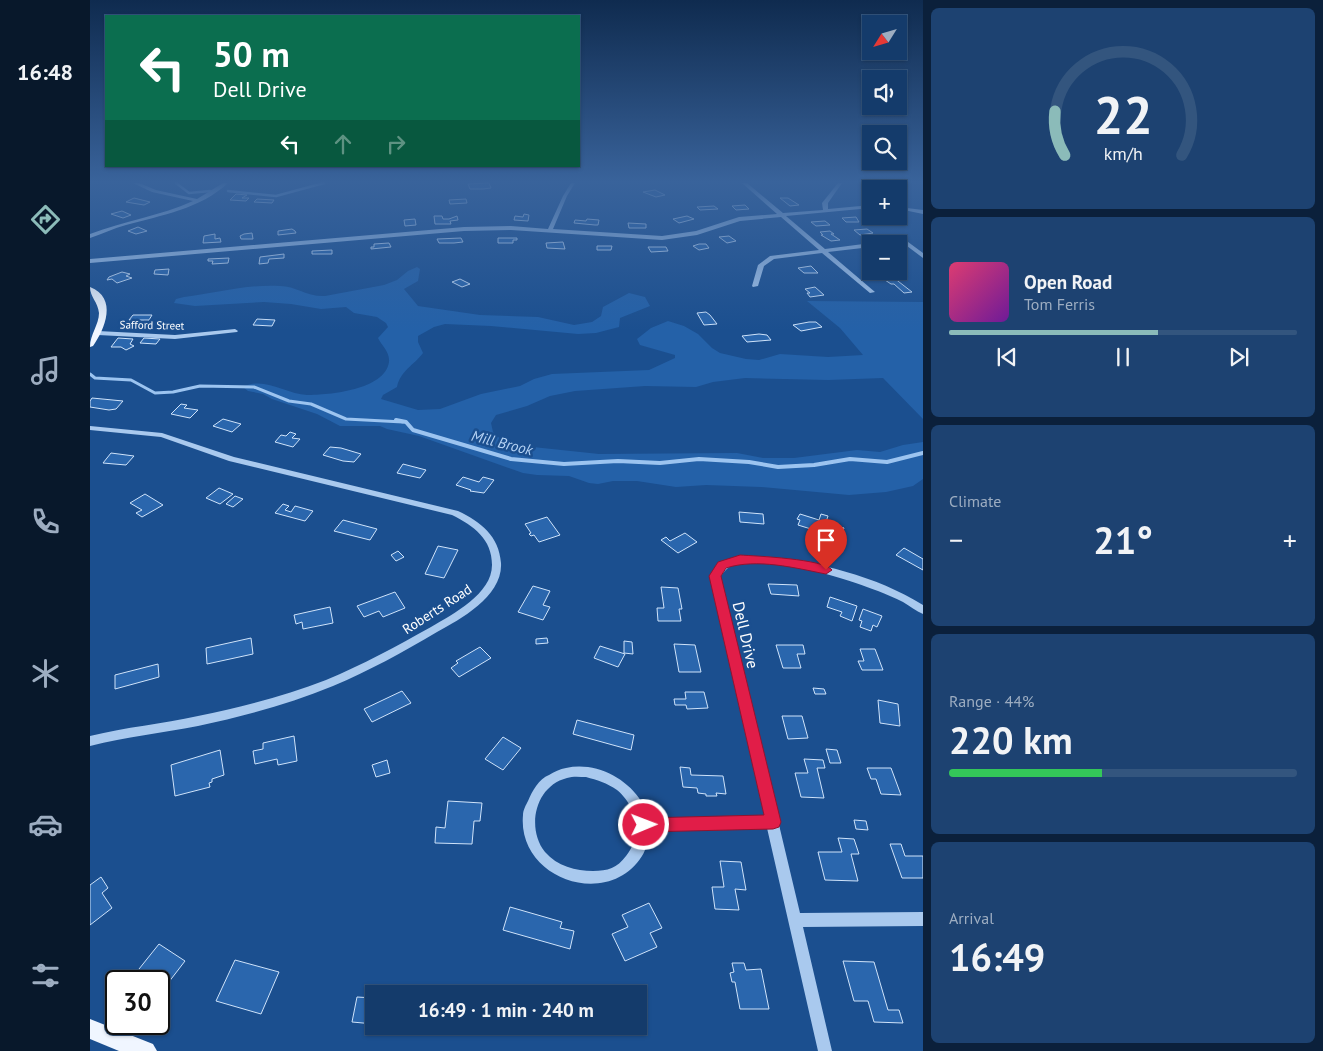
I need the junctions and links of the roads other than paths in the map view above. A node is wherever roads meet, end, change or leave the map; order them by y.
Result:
1 (421, 232) edge
2 (565, 232) edge
3 (700, 232) edge
4 (801, 232) edge
5 (907, 244) edge
6 (862, 246) edge
7 (822, 250) junction
8 (923, 256) edge
9 (90, 261) edge
10 (756, 286) dead end
11 (90, 290) edge
12 (872, 292) dead end
13 (235, 331) dead end
14 (98, 333) junction
15 (90, 344) edge
16 (90, 428) edge
17 (923, 610) edge
18 (90, 741) edge
19 (773, 822) junction
20 (644, 825) junction
21 (923, 919) edge
22 (795, 920) junction
23 (90, 1029) edge
24 (146, 1051) edge
25 (825, 1051) edge

1 - 9 street
2 - 3 street
4 - 7 street
5 - 8 street
6 - 7 street
7 - 10 street
7 - 12 street
11 - 14 main road
13 - 14 street, Safford Street
14 - 15 main road
16 - 18 street, Roberts Road
17 - 19 street, Dell Drive
19 - 20 street
19 - 22 street, Dell Drive
20 - 20 street
21 - 22 street
22 - 25 street, Dell Drive
23 - 24 main road

